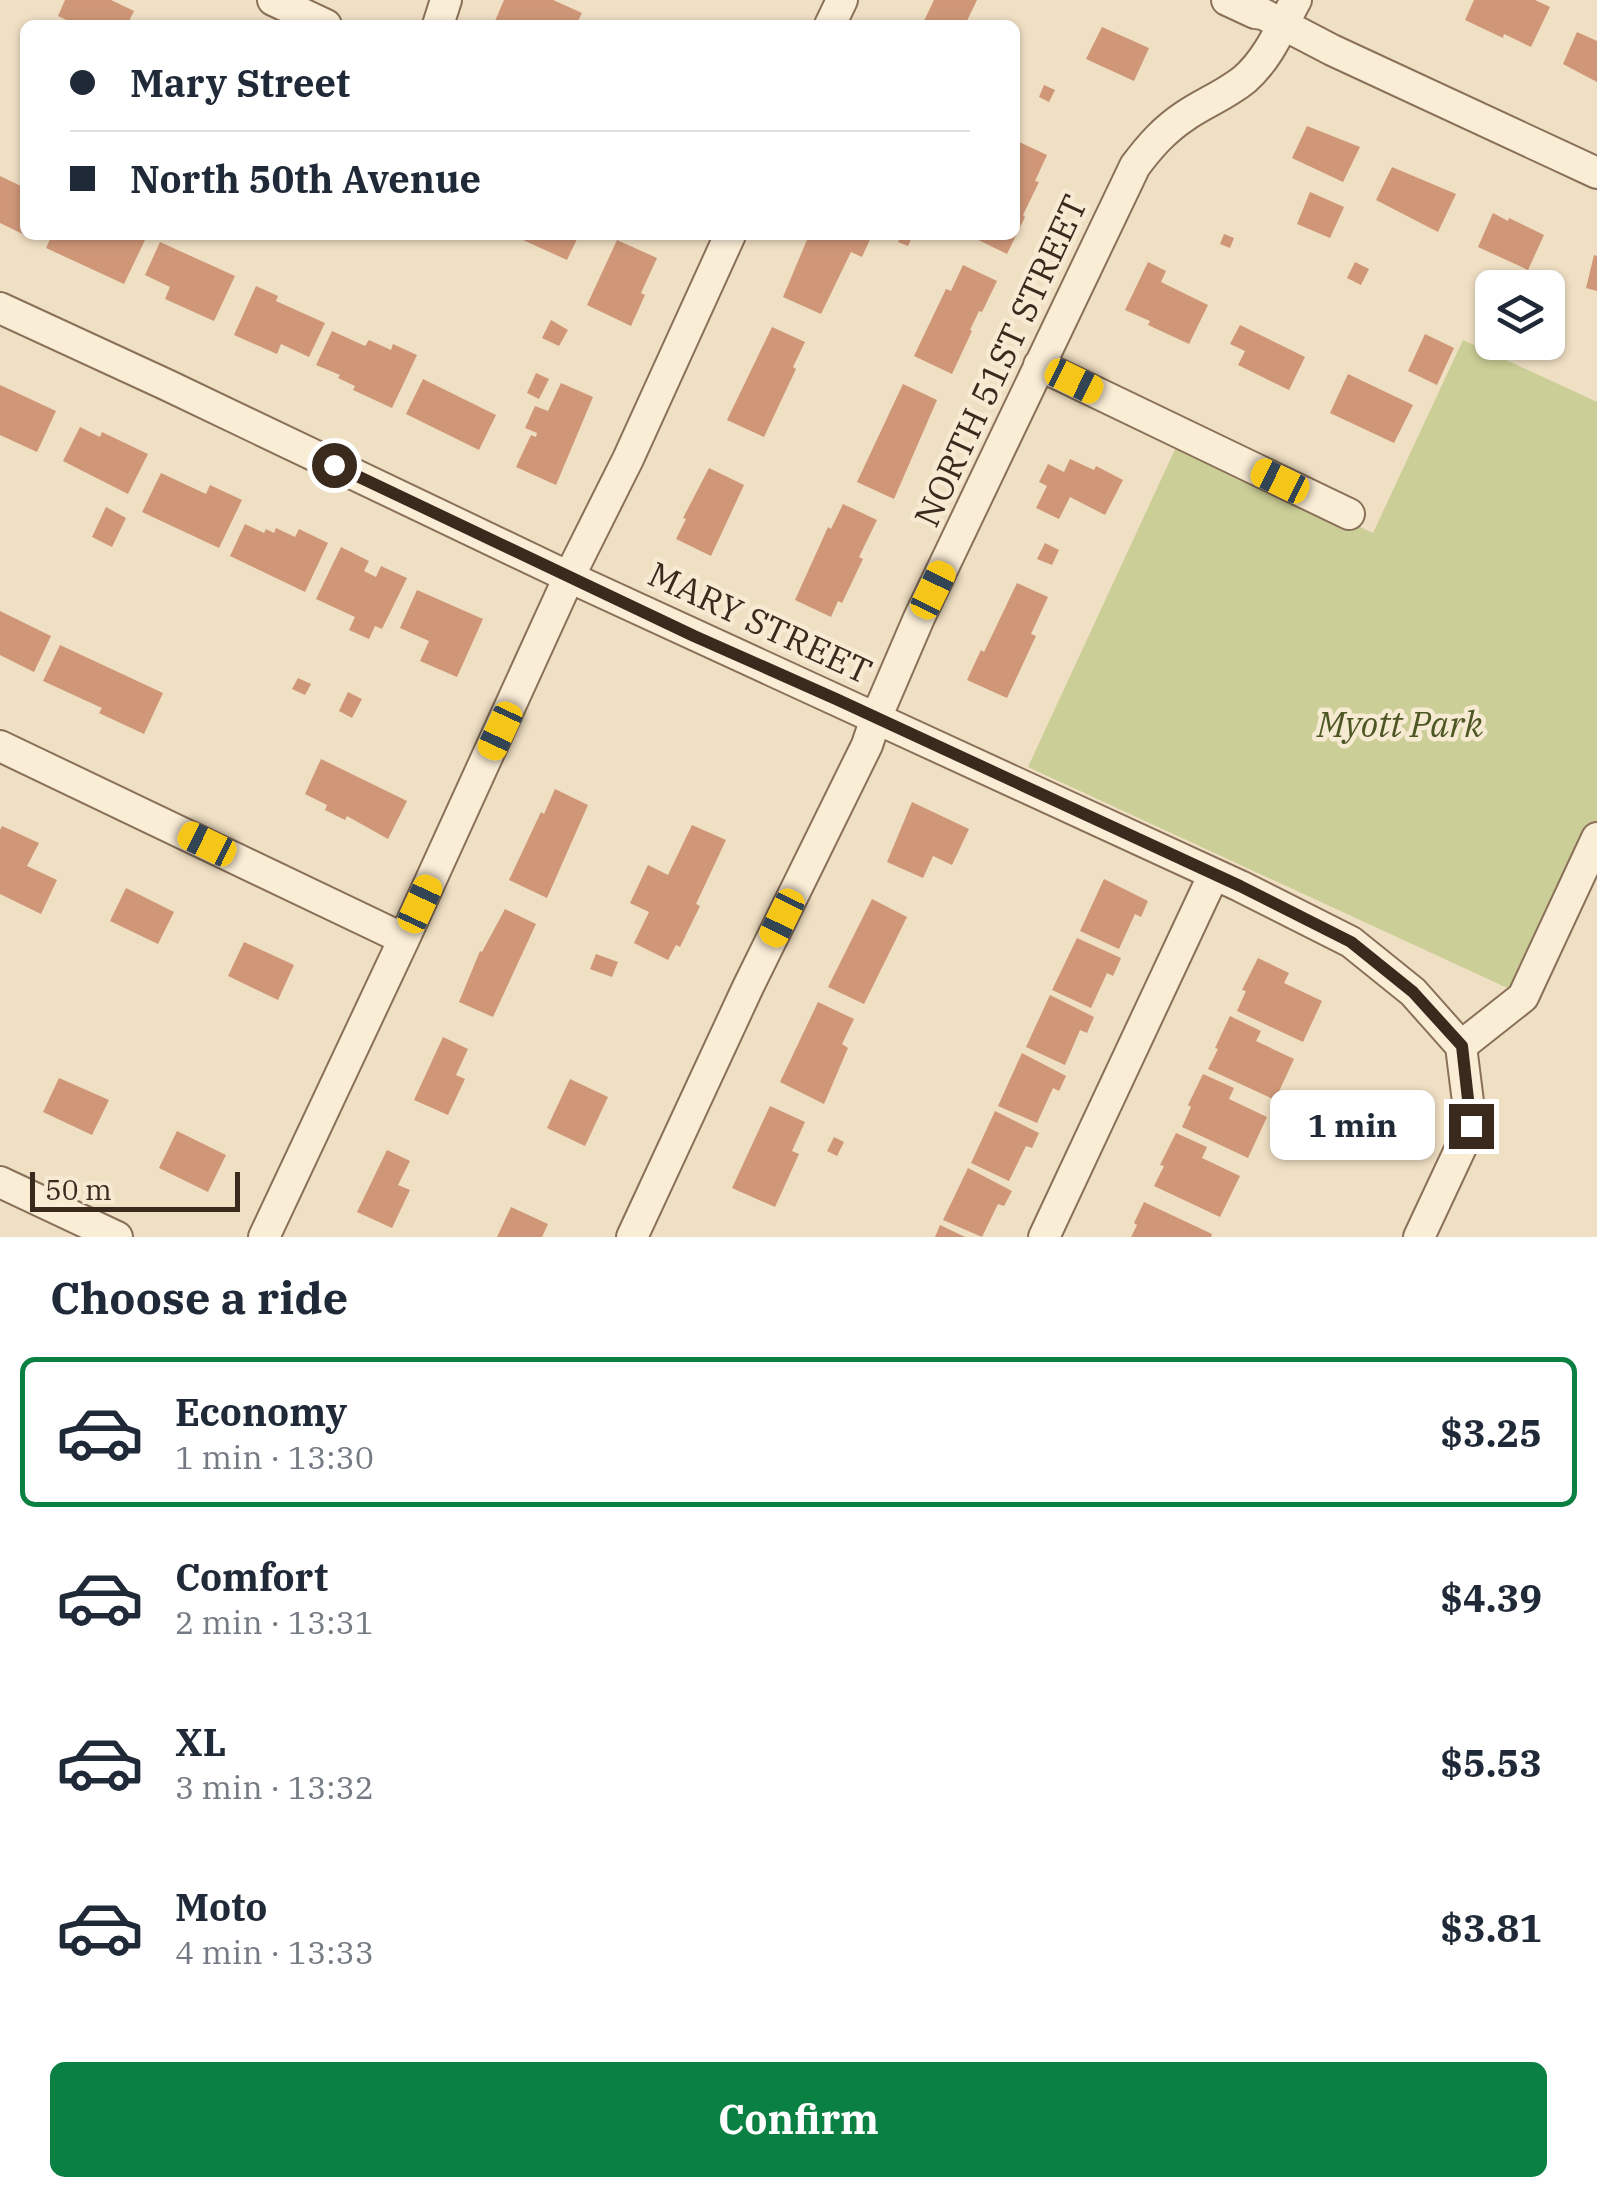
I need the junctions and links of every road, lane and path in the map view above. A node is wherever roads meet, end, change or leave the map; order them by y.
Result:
1 (273, 0) edge
2 (1227, 0) edge
3 (1290, 12) edge
4 (315, 20) edge
5 (1597, 173) edge
6 (728, 240) edge
7 (0, 308) edge
8 (1039, 365) junction
9 (1348, 514) dead end
10 (569, 577) junction
11 (876, 718) junction
12 (0, 746) edge
13 (1597, 838) edge
14 (1214, 874) junction
15 (404, 939) junction
16 (1462, 1046) junction
17 (0, 1182) edge
18 (117, 1237) edge
19 (264, 1237) edge
20 (632, 1237) edge
21 (1044, 1237) edge
22 (1418, 1237) edge

1 - 4 street
2 - 3 street
3 - 5 street
3 - 8 street, NORTH 51ST STREET
6 - 10 street
7 - 10 street, MARY STREET
8 - 9 street
8 - 11 street, NORTH 51ST STREET
10 - 11 street, MARY STREET
10 - 15 street
11 - 14 street, MARY STREET
11 - 20 street, NORTH 51ST STREET
12 - 15 street
13 - 16 street
14 - 16 street, MARY STREET
14 - 21 street
15 - 19 street
16 - 22 street
17 - 18 street

